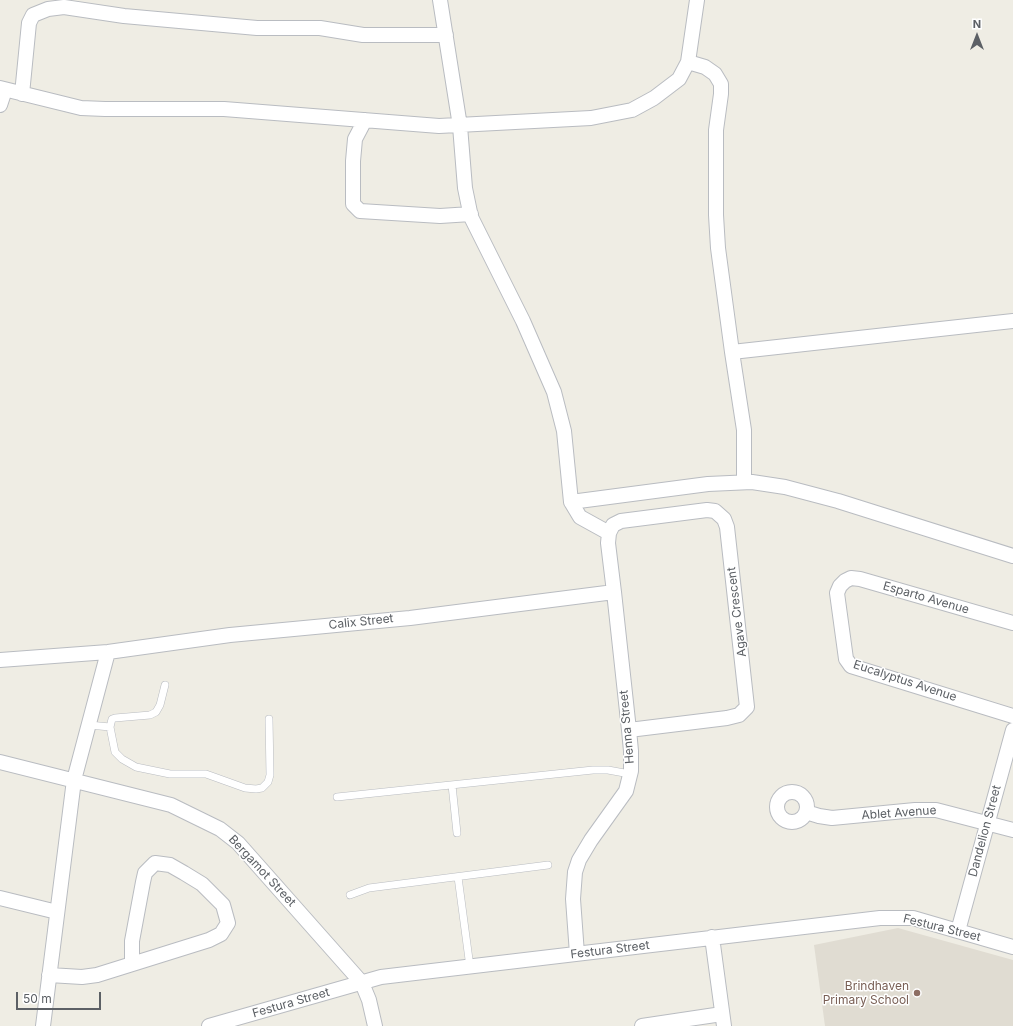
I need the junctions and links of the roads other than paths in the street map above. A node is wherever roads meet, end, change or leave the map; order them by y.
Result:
1 (440, 0) edge
2 (697, 0) edge
3 (446, 35) junction
4 (688, 62) junction
5 (3, 89) edge
6 (22, 94) junction
7 (0, 105) edge
8 (365, 120) junction
9 (460, 126) junction
10 (471, 214) junction
11 (1013, 321) edge
12 (732, 352) junction
13 (744, 482) junction
14 (571, 502) junction
15 (609, 533) junction
16 (1013, 556) edge
17 (840, 586) joint
18 (614, 592) junction
19 (1013, 623) edge
20 (108, 652) junction
21 (0, 660) edge
22 (165, 685) dead end
23 (1013, 716) edge
24 (269, 718) dead end
25 (88, 725) junction
26 (110, 727) junction
27 (628, 730) junction
28 (1013, 730) edge
29 (0, 762) edge
30 (630, 774) junction
31 (74, 780) junction
32 (452, 785) junction
33 (337, 797) dead end
34 (806, 812) dead end
35 (987, 823) junction
36 (1013, 830) edge
37 (457, 834) dead end
38 (548, 865) dead end
39 (458, 877) junction
40 (350, 895) dead end
41 (0, 898) edge
42 (57, 912) junction
43 (958, 931) junction
44 (712, 937) junction
45 (1013, 947) edge
46 (577, 954) junction
47 (132, 964) junction
48 (470, 966) junction
49 (49, 975) junction
50 (362, 983) junction
51 (723, 1020) edge
52 (43, 1026) edge
53 (209, 1026) edge
54 (375, 1026) edge
55 (642, 1026) edge

1 - 3 street
2 - 4 street
3 - 6 street
3 - 9 street
4 - 9 street
4 - 12 street
5 - 6 street
5 - 7 street
6 - 8 street
8 - 9 street
8 - 10 street
9 - 10 street
10 - 14 street
11 - 12 street
12 - 13 street
13 - 14 street
13 - 16 street
14 - 15 street
15 - 18 street, Henna Street
15 - 27 street, Agave Crescent
17 - 19 street, Esparto Avenue
17 - 23 street, Eucalyptus Avenue
18 - 20 street, Calix Street
18 - 27 street, Henna Street
20 - 21 street, Calix Street
20 - 25 street
22 - 26 lane
24 - 26 lane
25 - 26 lane
25 - 31 street
27 - 30 street, Henna Street
28 - 35 street, Dandelion Street
29 - 31 street, Bergamot Street
30 - 32 lane
30 - 46 street, Henna Street
31 - 42 street
31 - 50 street, Bergamot Street
32 - 33 lane
32 - 37 lane
34 - 35 street, Ablet Avenue
35 - 36 street, Ablet Avenue
35 - 43 street, Dandelion Street
38 - 39 lane
39 - 40 lane
39 - 48 lane
41 - 42 street
42 - 49 street
43 - 44 street, Festura Street
43 - 45 street, Festura Street
44 - 46 street, Festura Street
44 - 51 street
46 - 48 street, Festura Street
47 - 47 street
47 - 49 street
48 - 50 street, Festura Street
49 - 52 street
50 - 53 street, Festura Street
50 - 54 street, Bergamot Street
51 - 55 street

